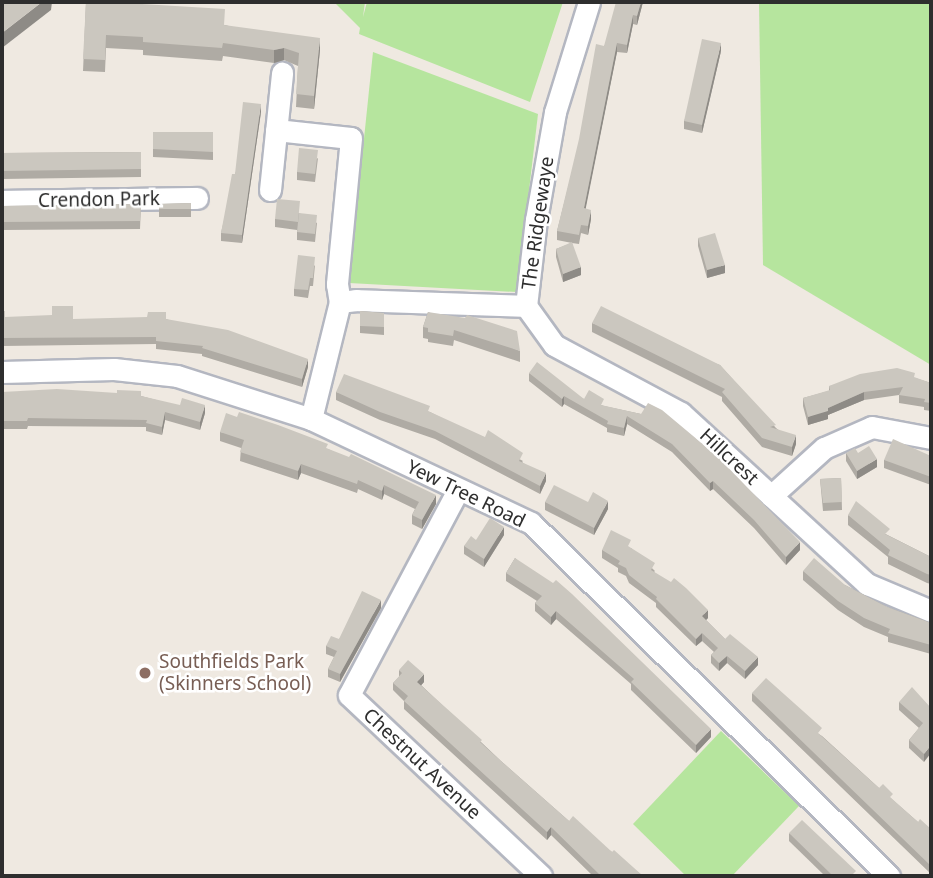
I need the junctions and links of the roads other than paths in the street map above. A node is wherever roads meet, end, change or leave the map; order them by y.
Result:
1 (589, 2) edge
2 (282, 73) dead end
3 (276, 130) junction
4 (270, 190) dead end
5 (197, 198) dead end
6 (2, 201) edge
7 (340, 302) junction
8 (526, 306) junction
9 (2, 372) edge
10 (311, 419) junction
11 (931, 438) edge
12 (458, 490) junction
13 (771, 496) junction
14 (931, 611) edge
15 (541, 876) edge
16 (889, 876) edge

1 - 8 street, The Ridgewaye
2 - 3 street
3 - 4 street
3 - 7 street
5 - 6 street, Crendon Park
7 - 8 street, The Ridgewaye
7 - 10 street
8 - 13 street, Hillcrest
9 - 10 street, Yew Tree Road
10 - 12 street, Yew Tree Road
11 - 13 street
12 - 15 street, Chestnut Avenue
12 - 16 street, Yew Tree Road
13 - 14 street, Hillcrest

